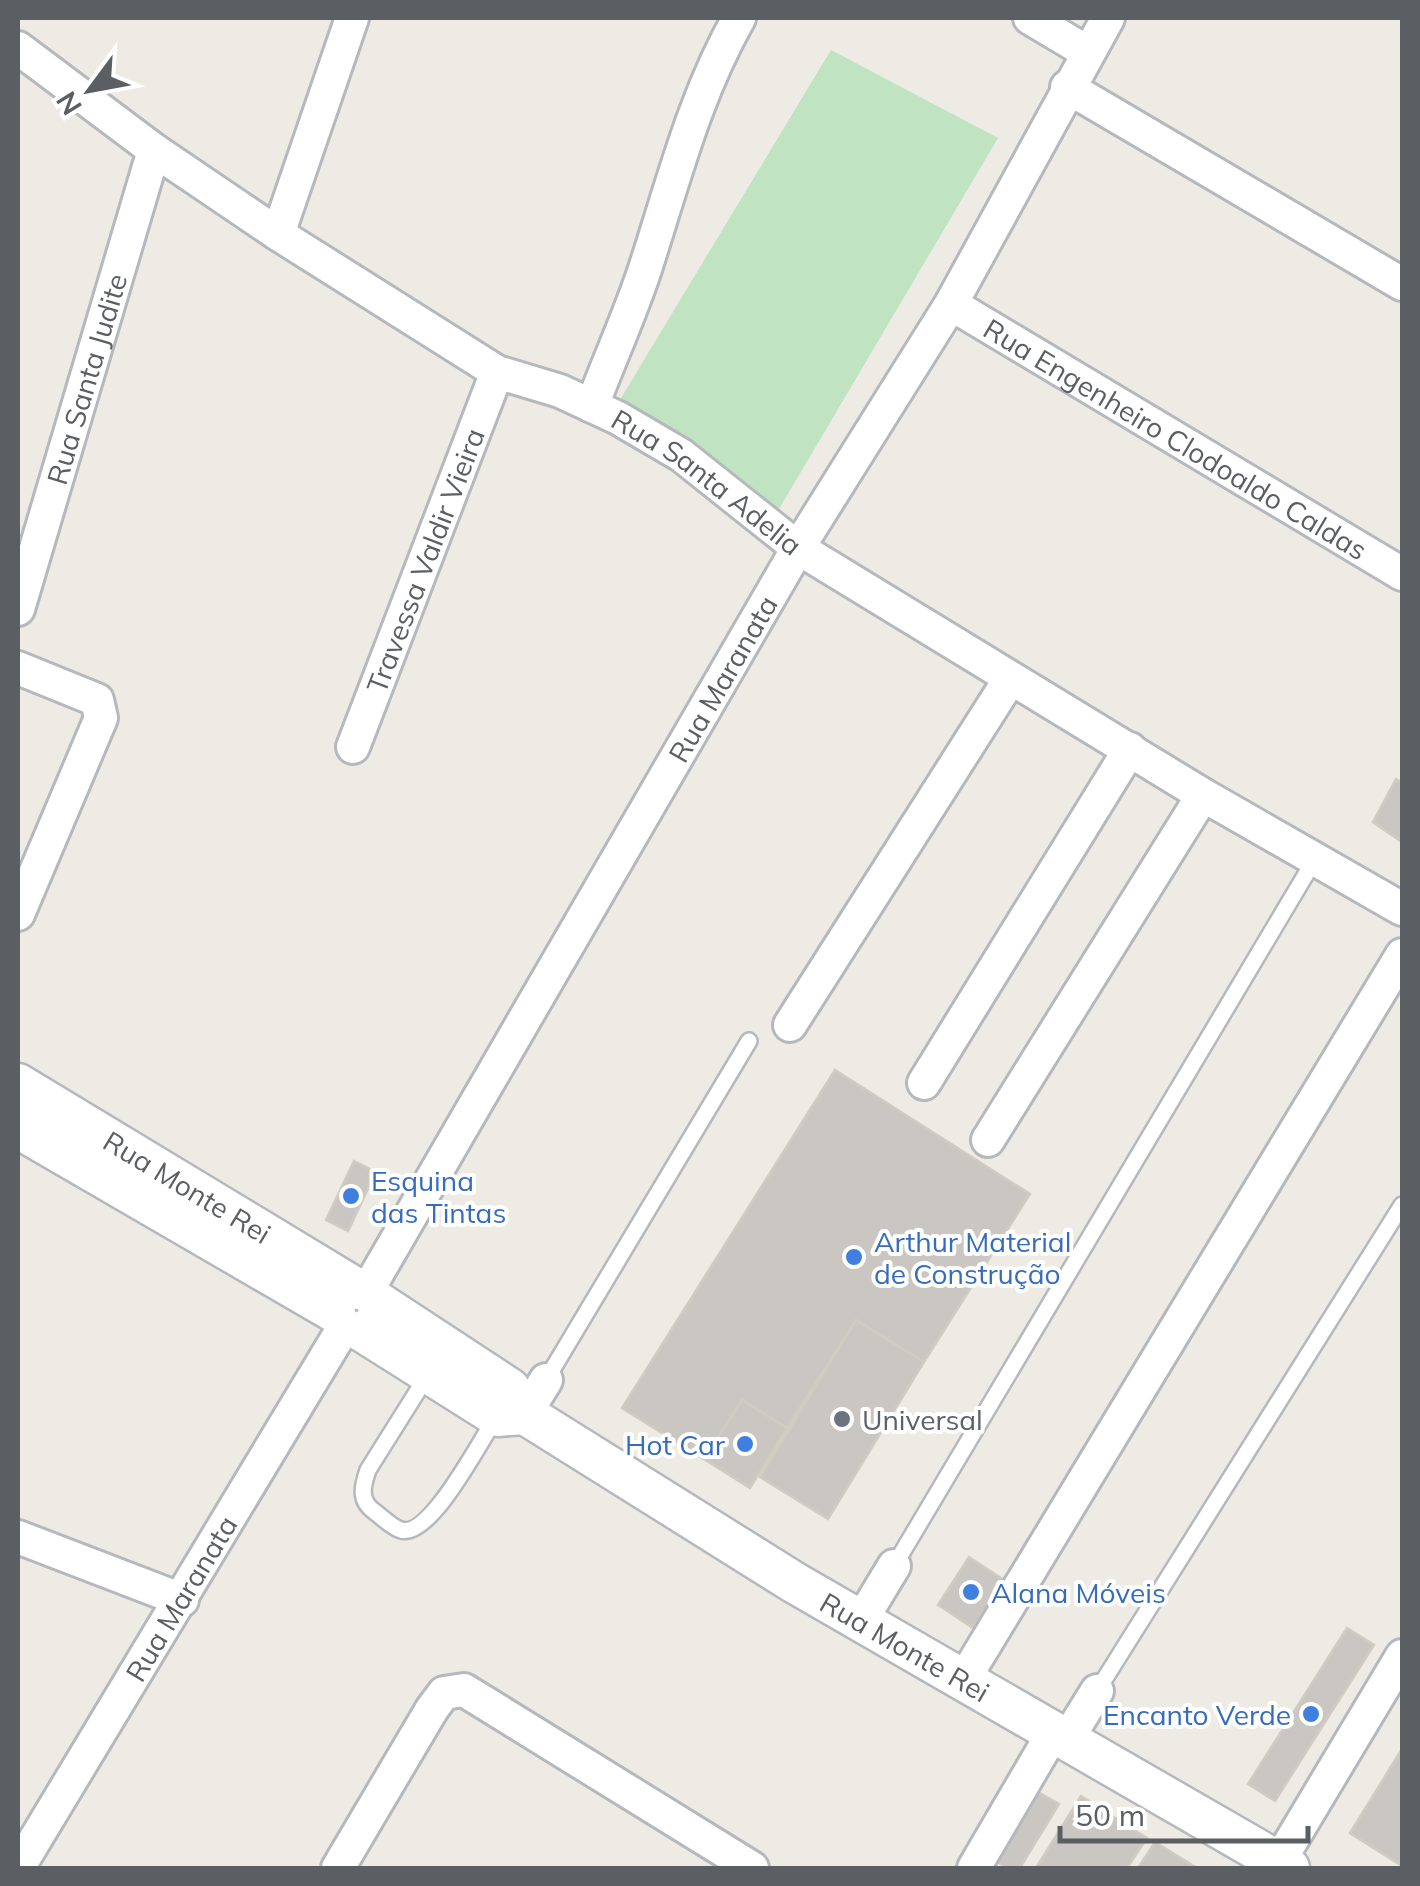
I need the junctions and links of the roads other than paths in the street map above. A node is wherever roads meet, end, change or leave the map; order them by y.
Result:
1 (352, 18) edge
2 (739, 18) edge
3 (1030, 18) edge
4 (1108, 18) edge
5 (18, 48) edge
6 (1087, 52) junction
7 (1067, 87) junction
8 (154, 150) junction
9 (278, 234) junction
10 (1402, 284) edge
11 (951, 304) junction
12 (496, 372) junction
13 (592, 406) junction
14 (798, 548) junction
15 (1402, 574) edge
16 (18, 609) edge
17 (18, 668) edge
18 (1010, 679) junction
19 (353, 746) dead end
20 (1130, 749) junction
21 (1203, 795) junction
22 (1316, 860) junction
23 (1402, 909) edge
24 (18, 914) edge
25 (1402, 955) edge
26 (790, 1025) dead end
27 (749, 1041) dead end
28 (924, 1083) dead end
29 (18, 1084) edge
30 (18, 1128) edge
31 (988, 1140) dead end
32 (1402, 1205) edge
33 (357, 1309) junction
34 (428, 1373) junction
35 (546, 1380) joint
36 (511, 1415) junction
37 (18, 1537) edge
38 (894, 1566) joint
39 (182, 1600) junction
40 (862, 1620) junction
41 (1402, 1656) edge
42 (964, 1679) junction
43 (1097, 1691) joint
44 (1059, 1737) junction
45 (1281, 1866) edge
46 (18, 1868) edge
47 (338, 1868) edge
48 (752, 1868) edge
49 (974, 1868) edge

1 - 9 street
2 - 13 street
3 - 6 street
4 - 6 street, Rua Maranata
5 - 8 street, Rua Santa Adelia
6 - 7 street, Rua Maranata
7 - 10 street
7 - 11 street, Rua Maranata
8 - 9 street, Rua Santa Adelia
8 - 16 street, Rua Santa Judite
9 - 12 street, Rua Santa Adelia
11 - 14 street, Rua Maranata
11 - 15 street, Rua Engenheiro Clodoaldo Caldas
12 - 13 street, Rua Santa Adelia
12 - 19 street, Travessa Valdir Vieira
13 - 14 street, Rua Santa Adelia
14 - 18 street, Rua Santa Adelia
14 - 33 street, Rua Maranata
17 - 24 street
18 - 20 street, Rua Santa Adelia
18 - 26 street
20 - 21 street, Rua Santa Adelia
20 - 28 street
21 - 22 street, Rua Santa Adelia
21 - 31 street
22 - 23 street, Rua Santa Adelia
22 - 38 lane
25 - 42 street
27 - 35 lane
29 - 33 street, Rua Monte Rei
30 - 33 street, Rua Monte Rei
32 - 43 lane
33 - 34 street, Rua Monte Rei
33 - 36 street, Rua Monte Rei
33 - 39 street, Rua Maranata
34 - 36 street, Rua Monte Rei
34 - 36 lane
35 - 36 street
36 - 40 street, Rua Monte Rei
37 - 39 street
38 - 40 street
39 - 46 street, Rua Maranata
40 - 42 street, Rua Monte Rei
41 - 45 street
42 - 44 street, Rua Monte Rei
43 - 44 street
44 - 45 street, Rua Monte Rei
44 - 49 street
47 - 48 street

